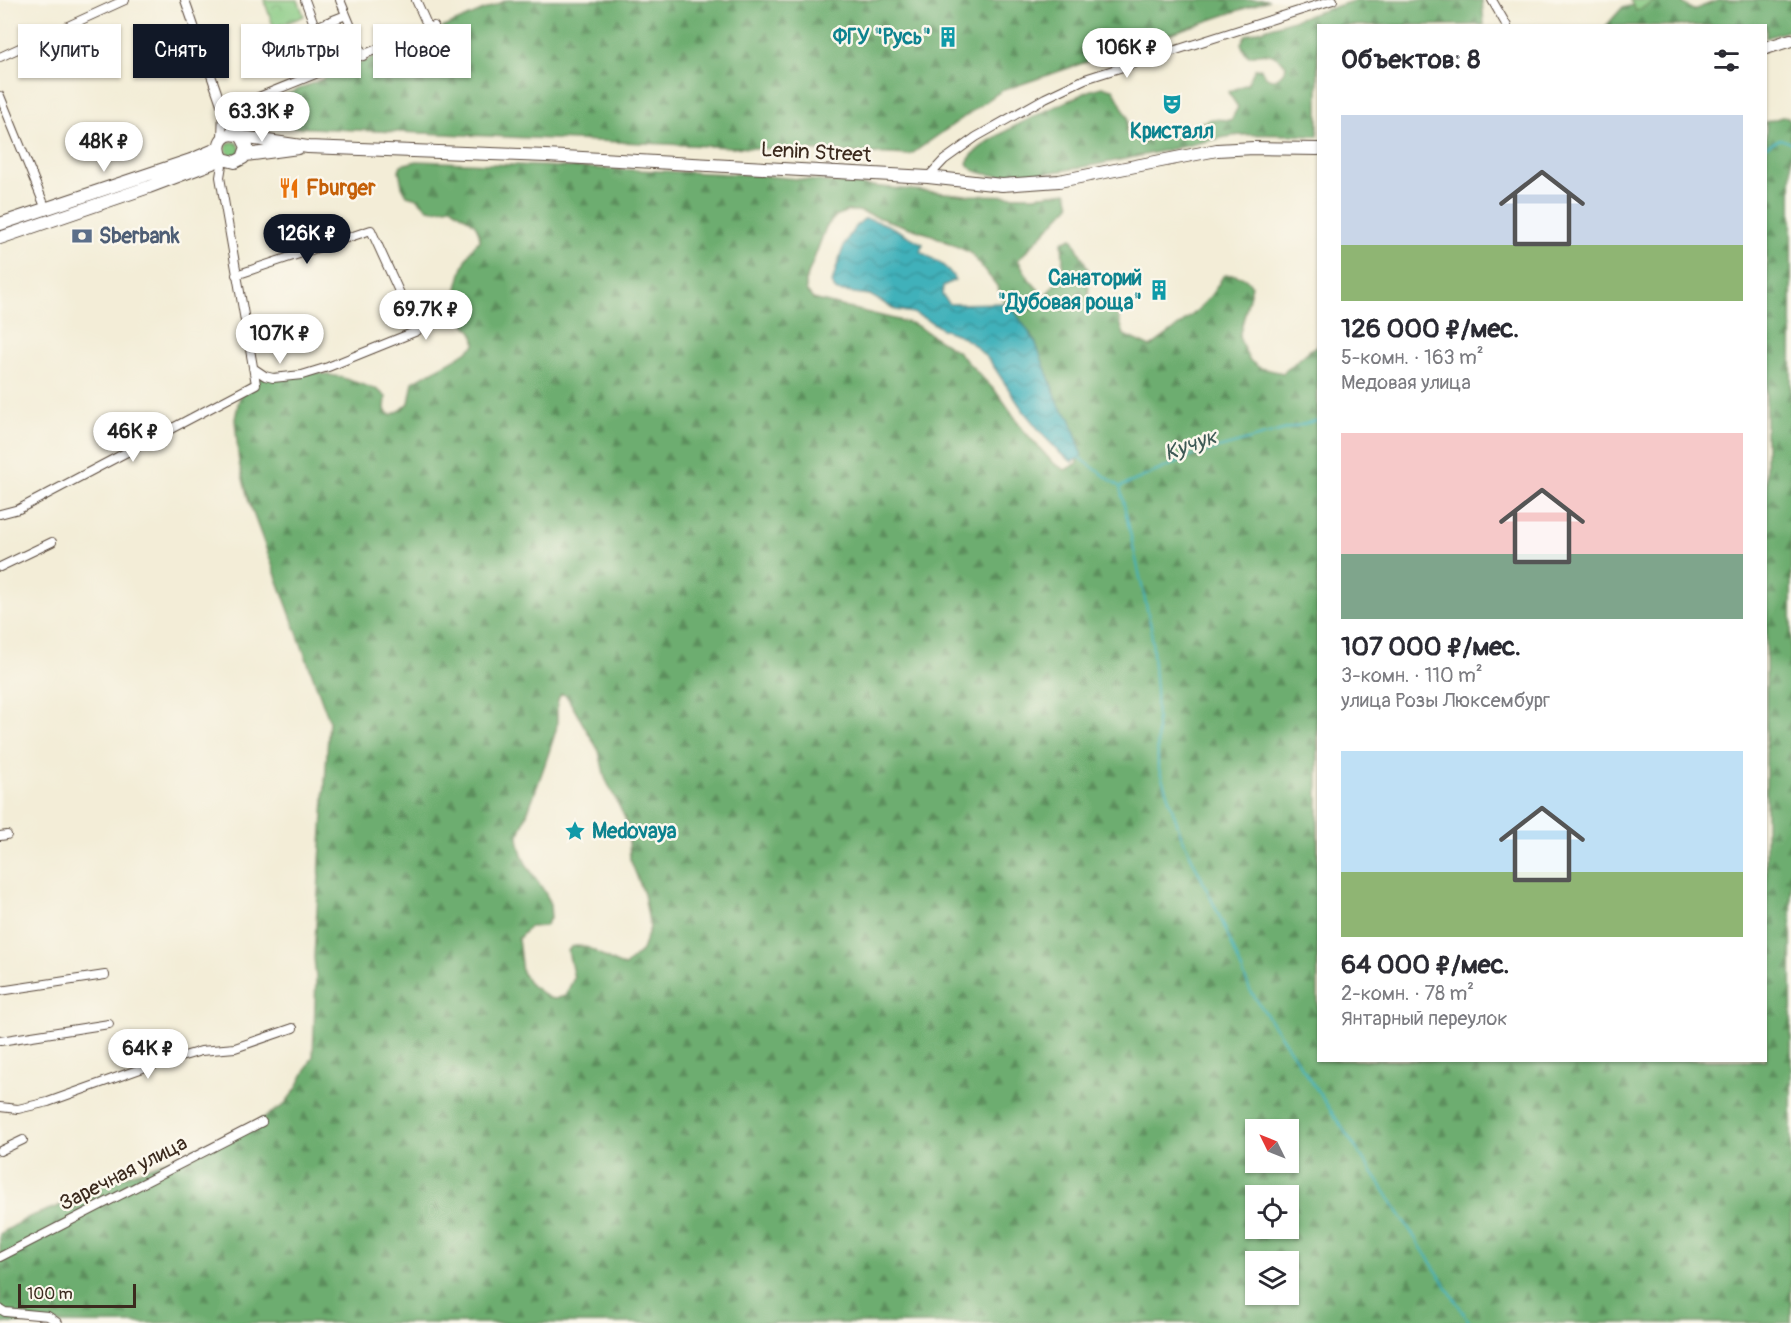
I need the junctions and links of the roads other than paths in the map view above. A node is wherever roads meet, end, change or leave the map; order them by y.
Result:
1 (125, 0) edge
2 (185, 0) edge
3 (305, 0) edge
4 (340, 0) edge
5 (416, 0) edge
6 (1492, 0) edge
7 (1326, 1) edge
8 (346, 15) junction
9 (314, 24) edge
10 (323, 24) edge
11 (1506, 24) edge
12 (1791, 40) edge
13 (1767, 48) edge
14 (363, 56) junction
15 (0, 57) edge
16 (0, 96) edge
17 (223, 109) junction
18 (239, 136) junction
19 (308, 147) junction
20 (221, 148) junction
21 (1317, 149) edge
22 (246, 155) junction
23 (928, 177) junction
24 (46, 209) junction
25 (0, 224) edge
26 (0, 238) edge
27 (236, 275) junction
28 (253, 368) junction
29 (0, 514) edge
30 (52, 542) dead end
31 (0, 567) edge
32 (105, 975) dead end
33 (0, 992) edge
34 (109, 1024) dead end
35 (293, 1028) dead end
36 (0, 1041) edge
37 (0, 1107) edge
38 (262, 1122) dead end
39 (23, 1140) dead end
40 (0, 1151) edge
41 (0, 1257) edge
42 (0, 1309) edge
43 (58, 1323) edge

1 - 15 street
2 - 17 street
3 - 9 street
4 - 8 street
5 - 14 street
6 - 11 street
7 - 23 street
8 - 10 street
8 - 14 street
12 - 13 main road
14 - 17 street
16 - 24 street
17 - 18 street
17 - 20 street
18 - 19 main road, Lenin Street
18 - 20 main road
18 - 22 main road
19 - 22 main road, Lenin Street
19 - 23 main road, Lenin Street
20 - 22 main road
20 - 24 main road
20 - 26 main road
20 - 27 street
21 - 23 main road, Lenin Street
24 - 25 main road
27 - 28 street
27 - 28 street
28 - 29 street
30 - 31 street
32 - 33 street
34 - 36 street
35 - 37 street
38 - 41 street, Заречная улица
39 - 40 street
42 - 43 street

